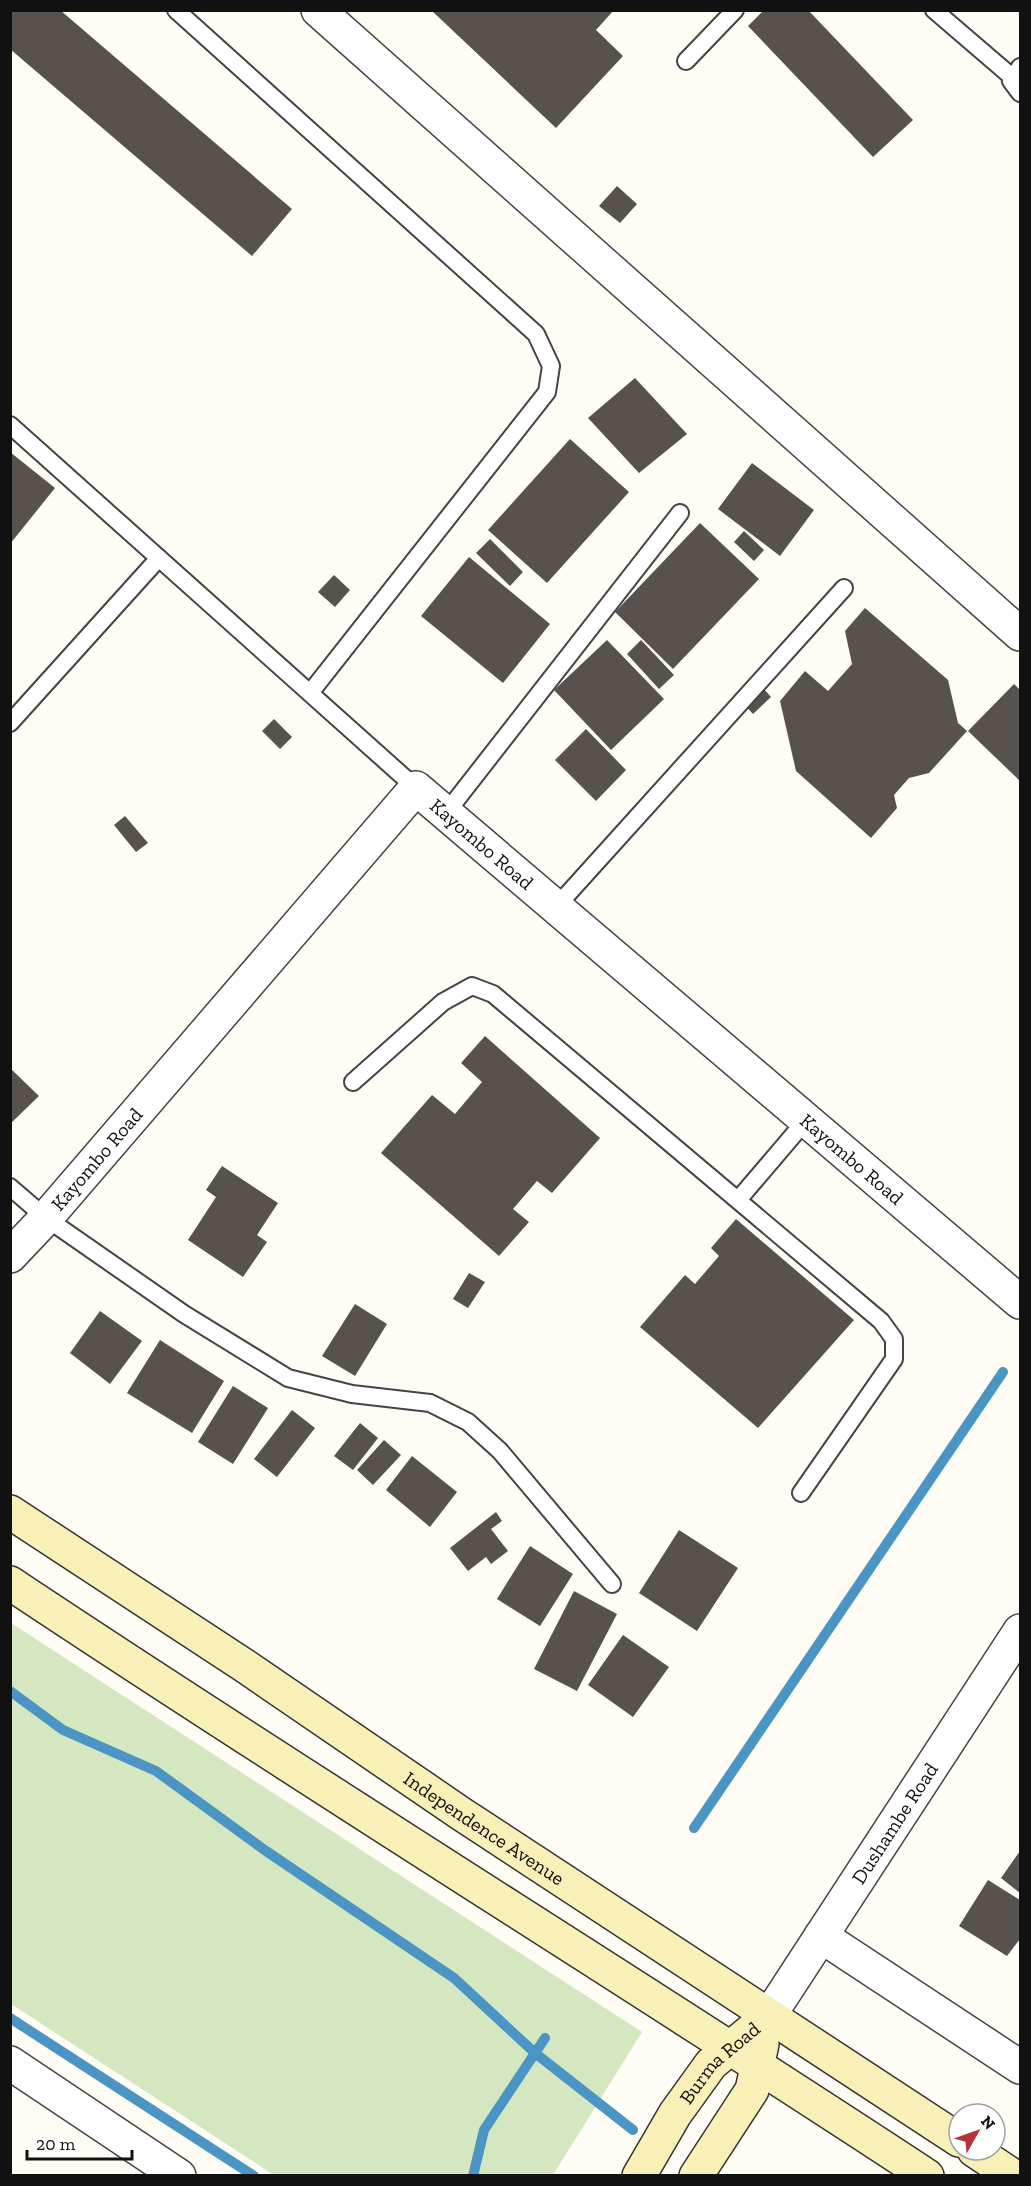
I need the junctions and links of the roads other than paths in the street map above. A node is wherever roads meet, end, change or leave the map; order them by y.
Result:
1 (176, 10) edge
2 (318, 10) edge
3 (735, 10) edge
4 (934, 10) edge
5 (686, 61) dead end
6 (1016, 72) edge
7 (1020, 93) edge
8 (10, 424) edge
9 (680, 513) dead end
10 (159, 558) junction
11 (844, 588) dead end
12 (1020, 634) edge
13 (310, 693) junction
14 (10, 723) edge
15 (416, 788) junction
16 (446, 813) junction
17 (556, 907) junction
18 (353, 1082) dead end
19 (807, 1119) junction
20 (10, 1187) edge
21 (738, 1200) junction
22 (46, 1218) junction
23 (10, 1256) edge
24 (1020, 1302) edge
25 (801, 1493) dead end
26 (10, 1512) edge
27 (10, 1583) edge
28 (612, 1584) dead end
29 (1020, 1631) edge
30 (821, 1936) junction
31 (769, 2016) junction
32 (744, 2056) junction
33 (10, 2063) edge
34 (1020, 2067) edge
35 (947, 2132) edge
36 (993, 2162) edge
37 (179, 2175) edge
38 (639, 2175) edge
39 (696, 2175) edge
40 (927, 2175) edge
41 (1013, 2175) edge

1 - 13 lane
2 - 12 street
3 - 5 lane
4 - 6 lane
6 - 7 lane
8 - 10 lane
9 - 16 lane
10 - 13 lane
10 - 14 lane
11 - 17 lane
13 - 15 lane
15 - 16 street, Kayombo Road
15 - 22 street, Kayombo Road
16 - 17 street, Kayombo Road
17 - 19 street, Kayombo Road
18 - 21 lane
19 - 21 lane
19 - 24 street, Kayombo Road
20 - 22 lane
21 - 25 lane
22 - 23 street, Kayombo Road
22 - 28 lane
26 - 31 main road, Independence Avenue
27 - 32 main road
29 - 30 street, Dushambe Road
30 - 31 street, Dushambe Road
30 - 34 street
31 - 32 main road, Burma Road
31 - 35 main road, Independence Avenue
32 - 38 main road, Burma Road
32 - 39 main road, Burma Road
32 - 40 main road
33 - 37 street
36 - 41 main road

